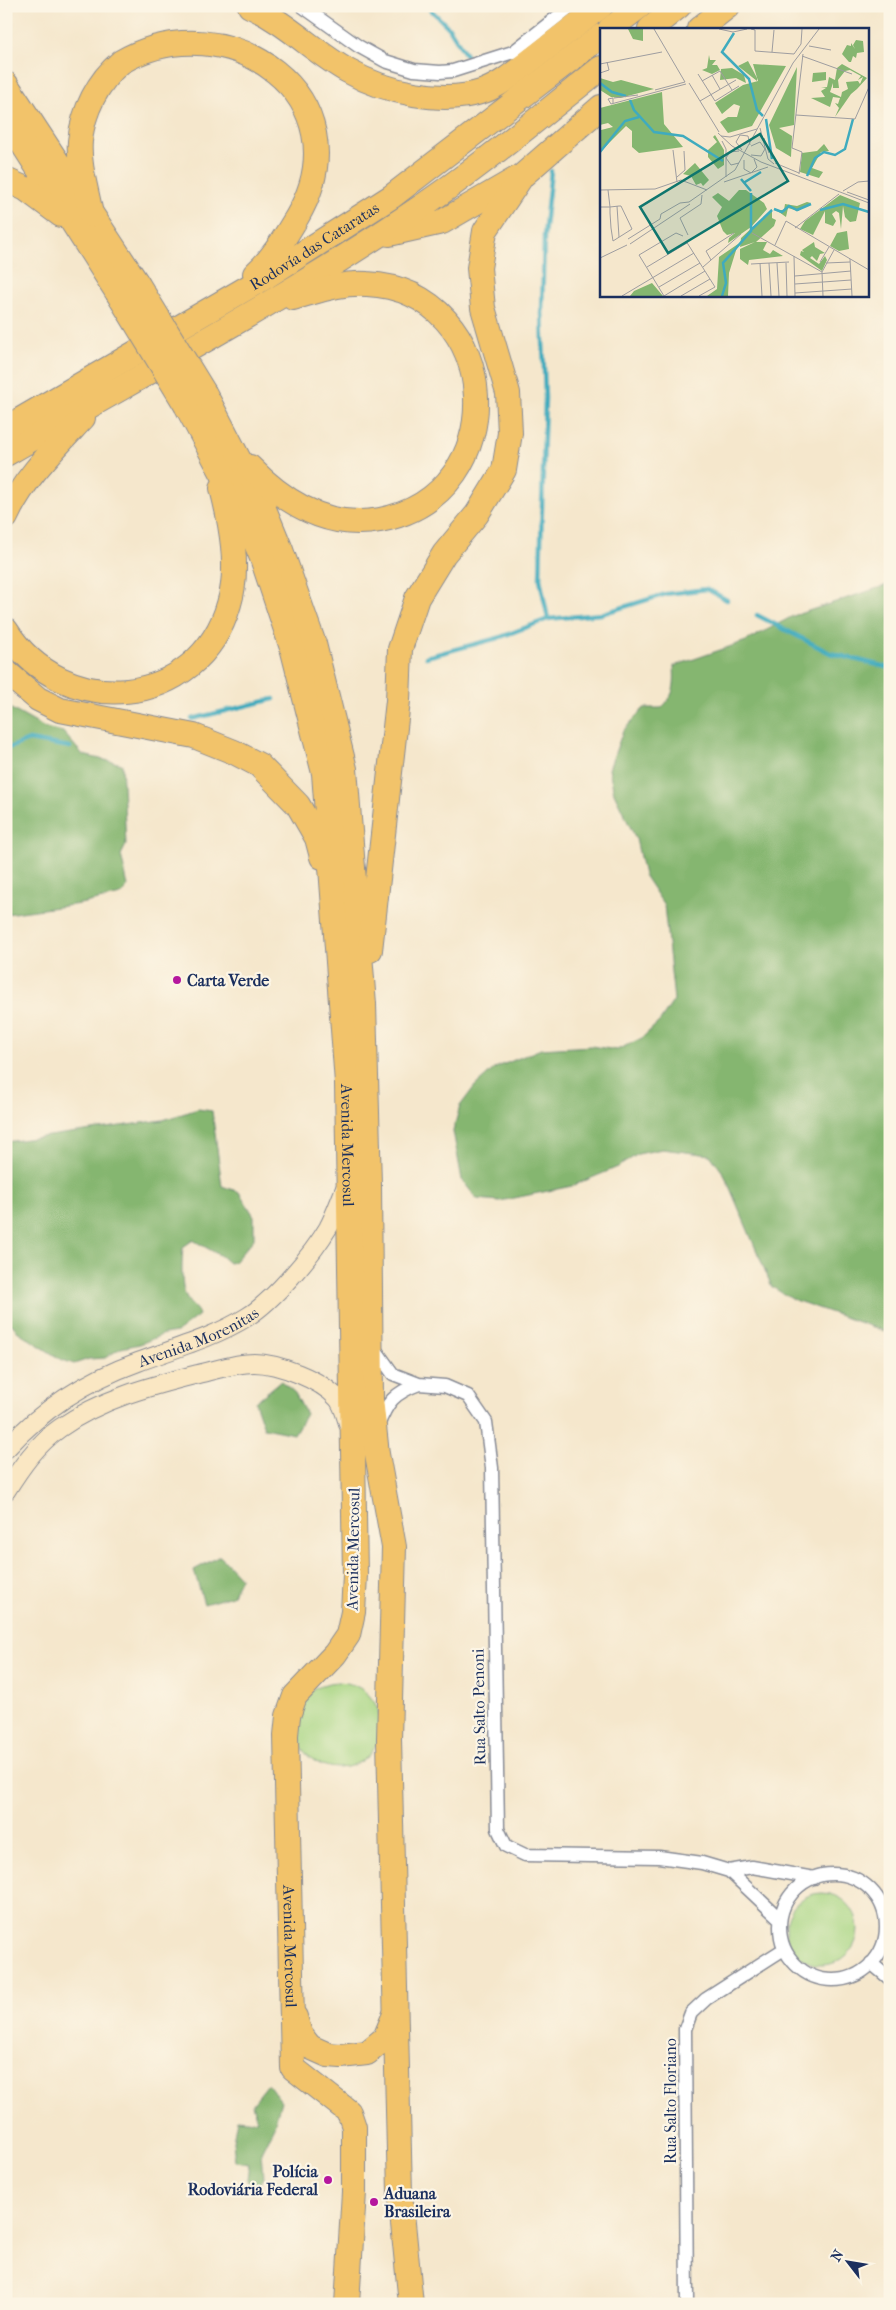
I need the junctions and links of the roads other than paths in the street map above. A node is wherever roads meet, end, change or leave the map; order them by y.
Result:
1 (250, 6) edge
2 (302, 6) edge
3 (571, 6) edge
4 (601, 6) edge
5 (640, 6) edge
6 (679, 6) edge
7 (611, 28) edge
8 (651, 28) edge
9 (600, 37) edge
10 (600, 69) edge
11 (6, 84) edge
12 (600, 108) edge
13 (6, 118) edge
14 (522, 176) junction
15 (6, 180) edge
16 (83, 221) junction
17 (375, 236) junction
18 (222, 303) junction
19 (256, 309) junction
20 (110, 368) junction
21 (102, 398) junction
22 (6, 408) edge
23 (6, 428) edge
24 (224, 452) junction
25 (6, 454) edge
26 (6, 517) edge
27 (6, 630) edge
28 (6, 672) edge
29 (332, 894) junction
30 (364, 1004) junction
31 (349, 1181) junction
32 (370, 1341) junction
33 (419, 1384) junction
34 (364, 1436) junction
35 (6, 1448) edge
36 (6, 1491) edge
37 (729, 1870) junction
38 (814, 1878) junction
39 (871, 1889) junction
40 (890, 1897) edge
41 (780, 1919) junction
42 (784, 1949) junction
43 (885, 1949) edge
44 (871, 1964) junction
45 (890, 1979) edge
46 (292, 2008) junction
47 (395, 2013) junction
48 (347, 2304) edge
49 (410, 2304) edge
50 (687, 2304) edge

1 - 4 highway
2 - 3 street
5 - 7 highway
6 - 8 highway
9 - 18 highway, Rodovía das Cataratas
10 - 17 highway, Rodovía das Cataratas
11 - 16 highway
12 - 14 highway
13 - 16 highway
14 - 17 highway
14 - 30 highway
15 - 16 highway
16 - 18 highway
16 - 24 highway, bridge
17 - 19 highway, Rodovía das Cataratas
18 - 20 highway, Rodovía das Cataratas
19 - 21 highway, Rodovía das Cataratas
19 - 24 highway
20 - 22 highway
20 - 23 highway, Rodovía das Cataratas
21 - 25 highway, Rodovía das Cataratas
21 - 26 highway
24 - 27 highway
24 - 29 highway
24 - 30 highway
28 - 29 highway
29 - 31 highway, Avenida Mercosul
30 - 32 highway, Avenida Mercosul
31 - 34 highway, Avenida Mercosul
31 - 35 main road, Avenida Morenitas
32 - 33 street, Rua Salto Penoni
32 - 34 highway, Avenida Mercosul
33 - 34 street, Rua Salto Penoni
33 - 37 street, Rua Salto Penoni
34 - 36 main road, Avenida Morenitas
34 - 46 highway, Avenida Mercosul
34 - 47 highway, Avenida Mercosul
37 - 38 street, Rua Salto Penoni
37 - 41 street, Rua Salto Penoni
38 - 39 street
38 - 41 street
39 - 40 street
39 - 43 street
41 - 42 street
42 - 44 street
42 - 50 street, Rua Salto Floriano
43 - 44 street
44 - 45 street
46 - 47 highway
46 - 48 highway, Avenida Mercosul
47 - 49 highway, Avenida Mercosul

